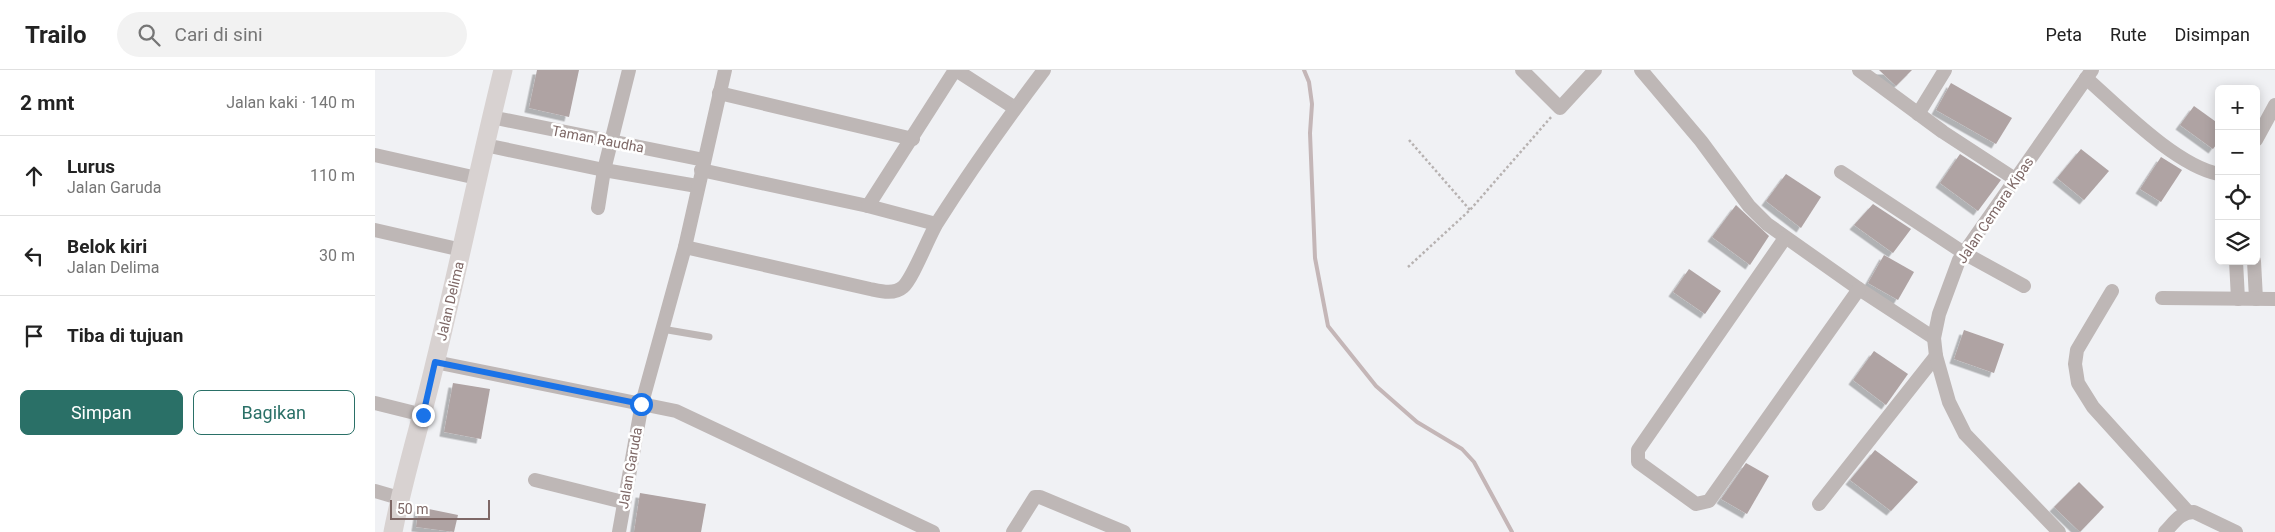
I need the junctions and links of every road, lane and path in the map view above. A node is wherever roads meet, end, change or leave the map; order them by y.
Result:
1 (503, 70) edge
2 (629, 70) edge
3 (725, 70) edge
4 (956, 70) edge
5 (1044, 70) edge
6 (1522, 70) edge
7 (1595, 70) edge
8 (1641, 70) edge
9 (1859, 70) edge
10 (1945, 70) edge
11 (2089, 74) edge
12 (719, 93) junction
13 (2275, 106) edge
14 (1015, 108) junction
15 (1560, 108) junction
16 (1917, 114) junction
17 (491, 117) junction
18 (2260, 133) edge
19 (913, 139) junction
20 (1409, 140) dead end
21 (611, 142) junction
22 (485, 145) junction
23 (375, 155) edge
24 (703, 165) junction
25 (604, 170) junction
26 (1841, 172) dead end
27 (2215, 173) edge
28 (477, 178) junction
29 (2015, 179) junction
30 (697, 186) junction
31 (868, 206) junction
32 (598, 208) dead end
33 (1469, 210) junction
34 (936, 224) junction
35 (375, 230) edge
36 (1785, 238) junction
37 (685, 247) junction
38 (462, 250) junction
39 (1964, 253) junction
40 (2236, 265) edge
41 (2254, 265) edge
42 (1409, 267) dead end
43 (2024, 286) dead end
44 (1859, 289) junction
45 (2112, 291) dead end
46 (2162, 298) dead end
47 (2238, 299) junction
48 (2256, 299) junction
49 (2275, 299) edge
50 (662, 329) junction
51 (709, 337) dead end
52 (1934, 338) junction
53 (1936, 356) junction
54 (435, 362) junction
55 (375, 403) edge
56 (641, 404) junction
57 (423, 415) junction
58 (535, 480) dead end
59 (375, 491) edge
60 (399, 498) junction
61 (623, 502) junction
62 (1819, 504) dead end
63 (2188, 512) junction
64 (910, 528) edge
65 (393, 532) edge
66 (619, 532) edge
67 (933, 532) edge
68 (1013, 532) edge
69 (1124, 532) edge
70 (2059, 532) edge
71 (2165, 532) edge
72 (2236, 532) edge

1 - 17 main road, Jalan Delima
2 - 21 street
3 - 12 street, Jalan Garuda
4 - 14 street
4 - 19 street
5 - 14 street
6 - 15 street
7 - 15 street
8 - 36 street
9 - 16 street
10 - 16 street
11 - 27 street
11 - 29 street, Jalan Cemara Kipas
12 - 19 street
12 - 24 street, Jalan Garuda
13 - 18 street
14 - 34 street
15 - 33 path
16 - 29 street
17 - 21 street, Taman Raudha
17 - 22 main road, Jalan Delima
19 - 31 street
20 - 33 path
21 - 24 street, Taman Raudha
21 - 25 street
22 - 25 street
22 - 28 main road, Jalan Delima
23 - 28 street
24 - 30 street, Jalan Garuda
24 - 31 street, Taman Raudha
25 - 30 street
25 - 32 street
26 - 39 street
28 - 38 main road, Jalan Delima
29 - 39 street, Jalan Cemara Kipas
30 - 37 street, Jalan Garuda
31 - 34 street, Taman Raudha
33 - 42 path
34 - 37 street
35 - 38 street
36 - 44 street
36 - 44 street
37 - 50 street, Jalan Garuda
38 - 54 main road, Jalan Delima
39 - 43 street
39 - 52 street, Jalan Cemara Kipas
40 - 47 street
41 - 48 street
44 - 52 street
45 - 63 street
46 - 47 street
47 - 48 street
48 - 49 street
50 - 51 lane
50 - 56 street, Jalan Garuda
52 - 53 street, Jalan Cemara Kipas
53 - 62 street
53 - 70 street, Jalan Cemara Kipas
54 - 56 street
54 - 57 main road, Jalan Delima
55 - 57 street
56 - 61 street, Jalan Garuda
56 - 64 street
57 - 60 main road, Jalan Delima
58 - 61 street
59 - 60 street
60 - 65 main road, Jalan Delima
61 - 66 street, Jalan Garuda
63 - 71 street
63 - 72 street
64 - 67 street
68 - 69 street

